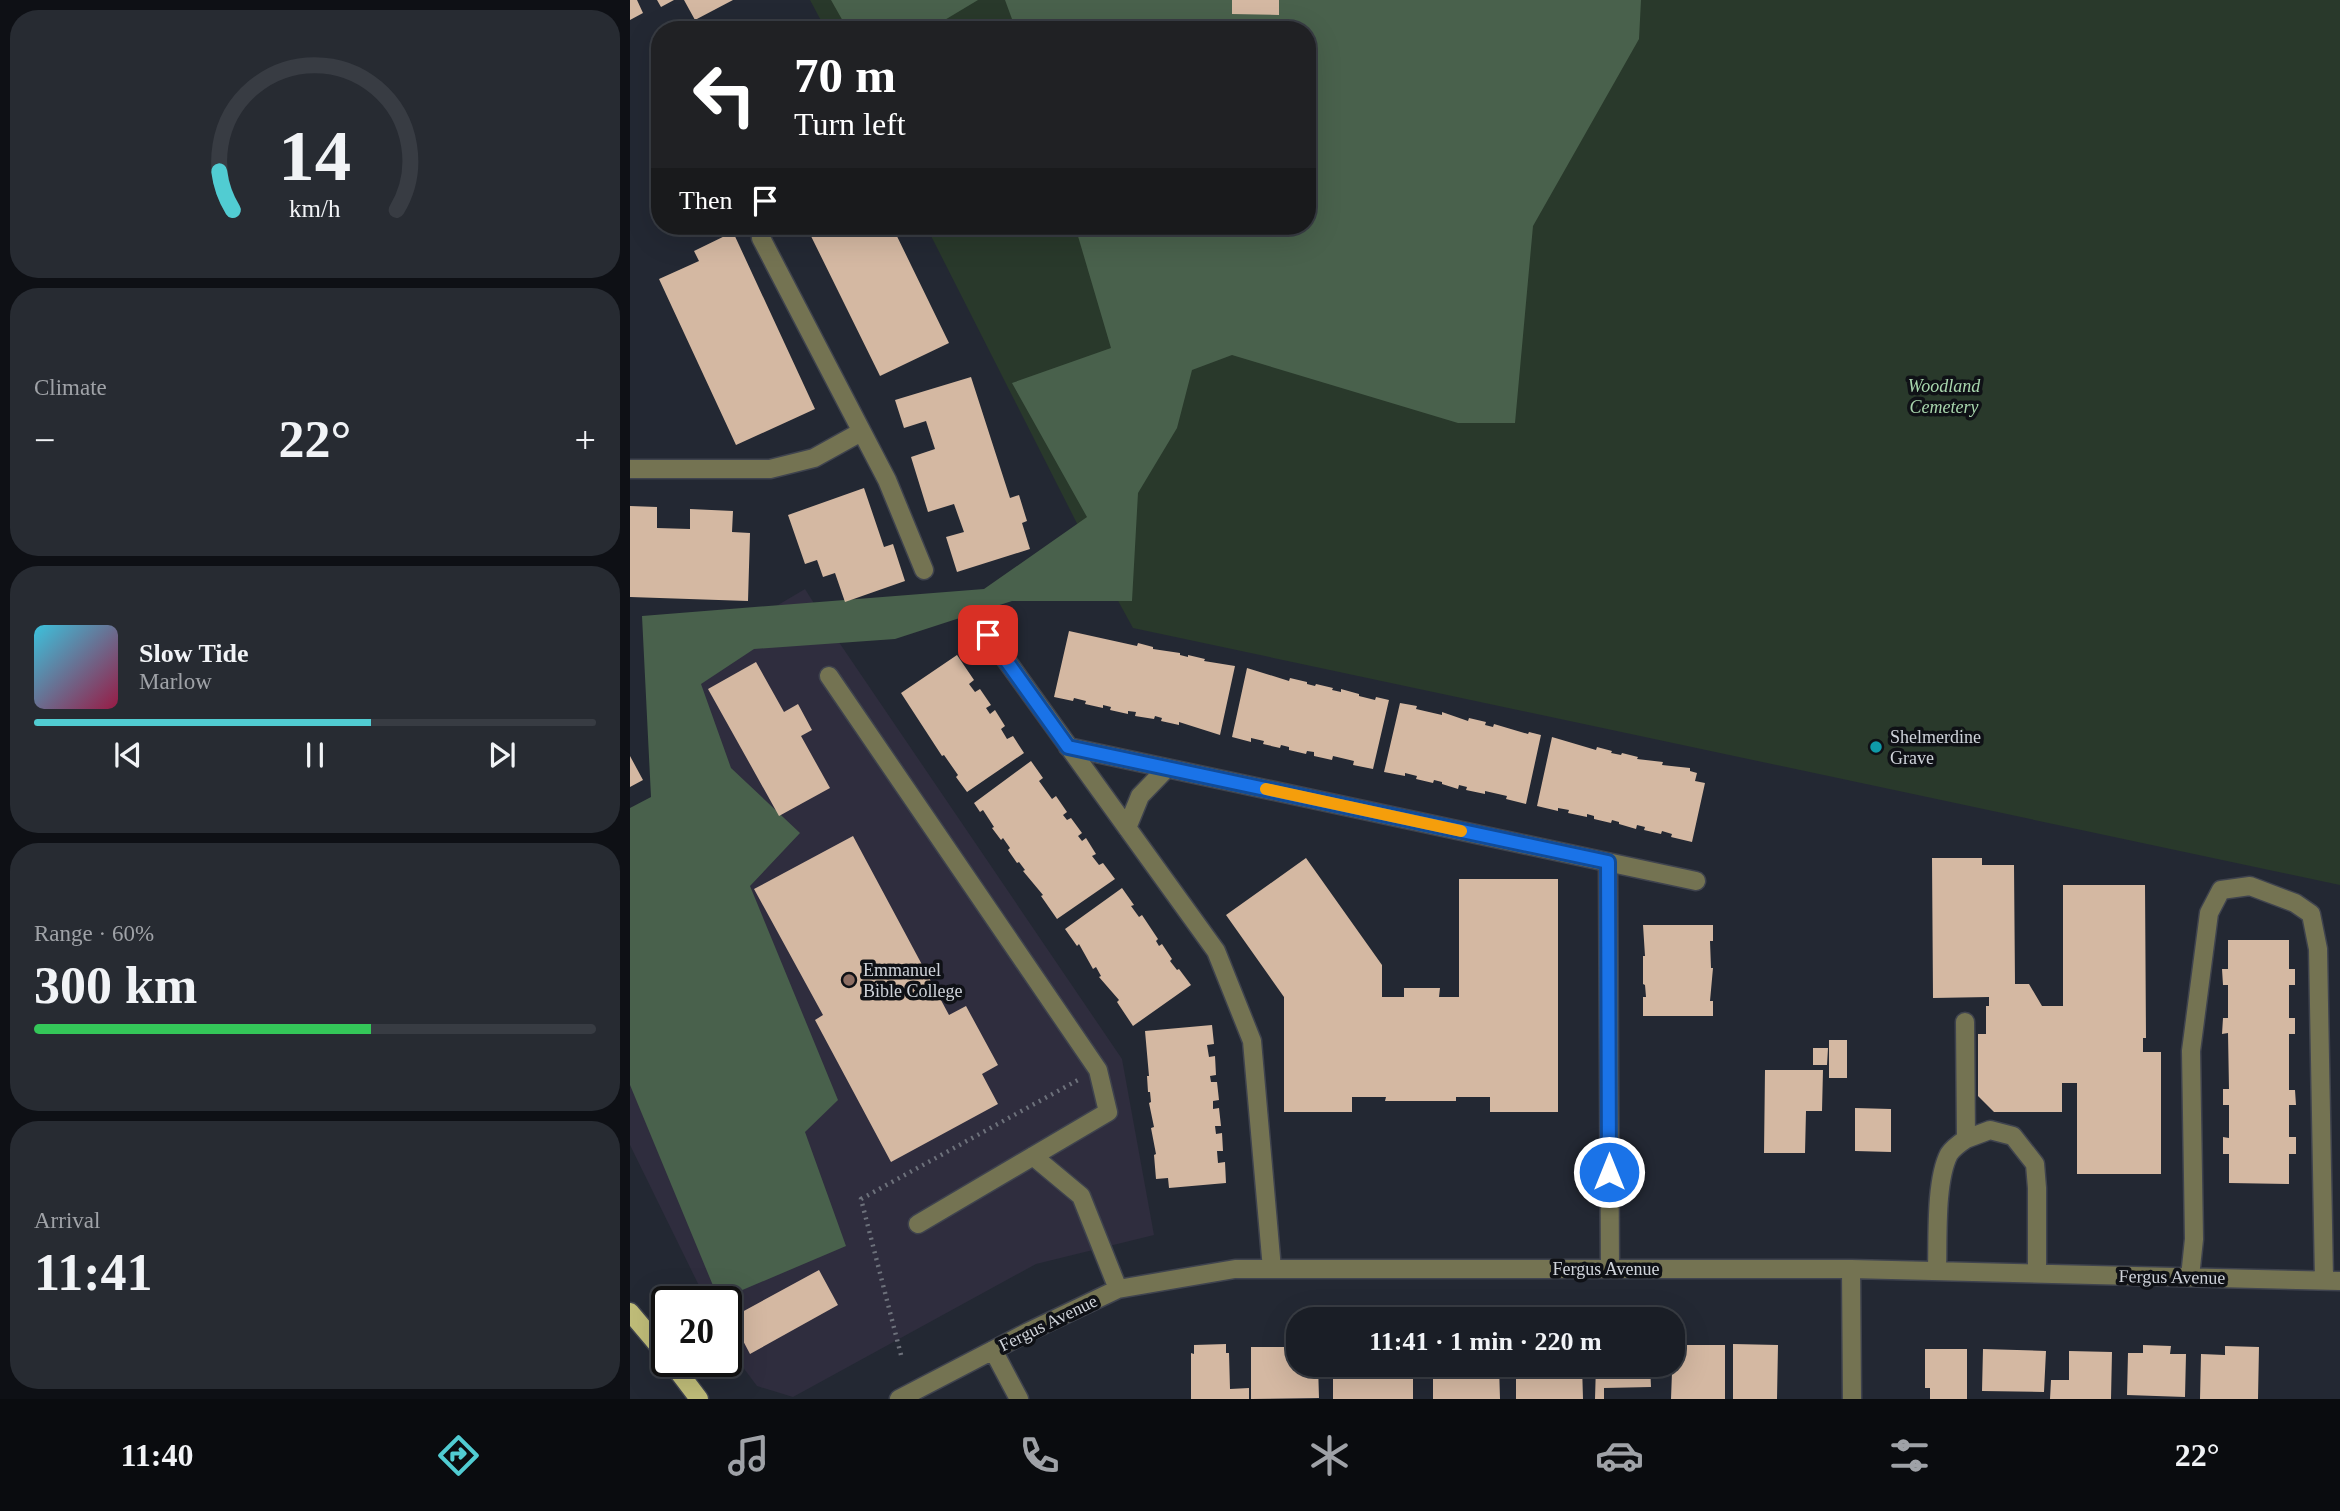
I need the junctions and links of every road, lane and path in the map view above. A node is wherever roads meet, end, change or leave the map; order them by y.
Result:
1 (761, 238) dead end
2 (861, 432) junction
3 (630, 469) edge
4 (924, 570) dead end
5 (988, 635) dead end
6 (829, 676) dead end
7 (1068, 747) junction
8 (1167, 768) junction
9 (1127, 828) junction
10 (1608, 862) junction
11 (1696, 881) dead end
12 (1965, 1022) dead end
13 (1966, 1139) junction
14 (1033, 1156) junction
15 (918, 1224) dead end
16 (1272, 1269) junction
17 (1610, 1269) junction
18 (1851, 1269) junction
19 (1937, 1271) junction
20 (2036, 1273) junction
21 (2190, 1277) junction
22 (2332, 1280) edge
23 (1118, 1289) junction
24 (630, 1312) edge
25 (651, 1337) edge
26 (993, 1350) junction
27 (682, 1377) edge
28 (699, 1399) edge
29 (899, 1399) edge
30 (1019, 1399) edge
31 (1852, 1399) edge

1 - 2 street
2 - 3 street
2 - 4 street
5 - 7 street
6 - 14 street
7 - 8 street
7 - 9 street
8 - 9 street
8 - 10 street
9 - 16 street
10 - 11 street
10 - 17 street
12 - 13 street
13 - 19 street
13 - 20 street
14 - 15 street
14 - 23 street
16 - 17 street, Fergus Avenue
16 - 23 street, Fergus Avenue
17 - 18 street, Fergus Avenue
18 - 19 street, Fergus Avenue
18 - 31 street
19 - 20 street, Fergus Avenue
20 - 21 street, Fergus Avenue
21 - 22 street, Fergus Avenue
21 - 22 street
23 - 26 street, Fergus Avenue
24 - 25 main road
26 - 29 street, Fergus Avenue
26 - 30 street
27 - 28 main road

